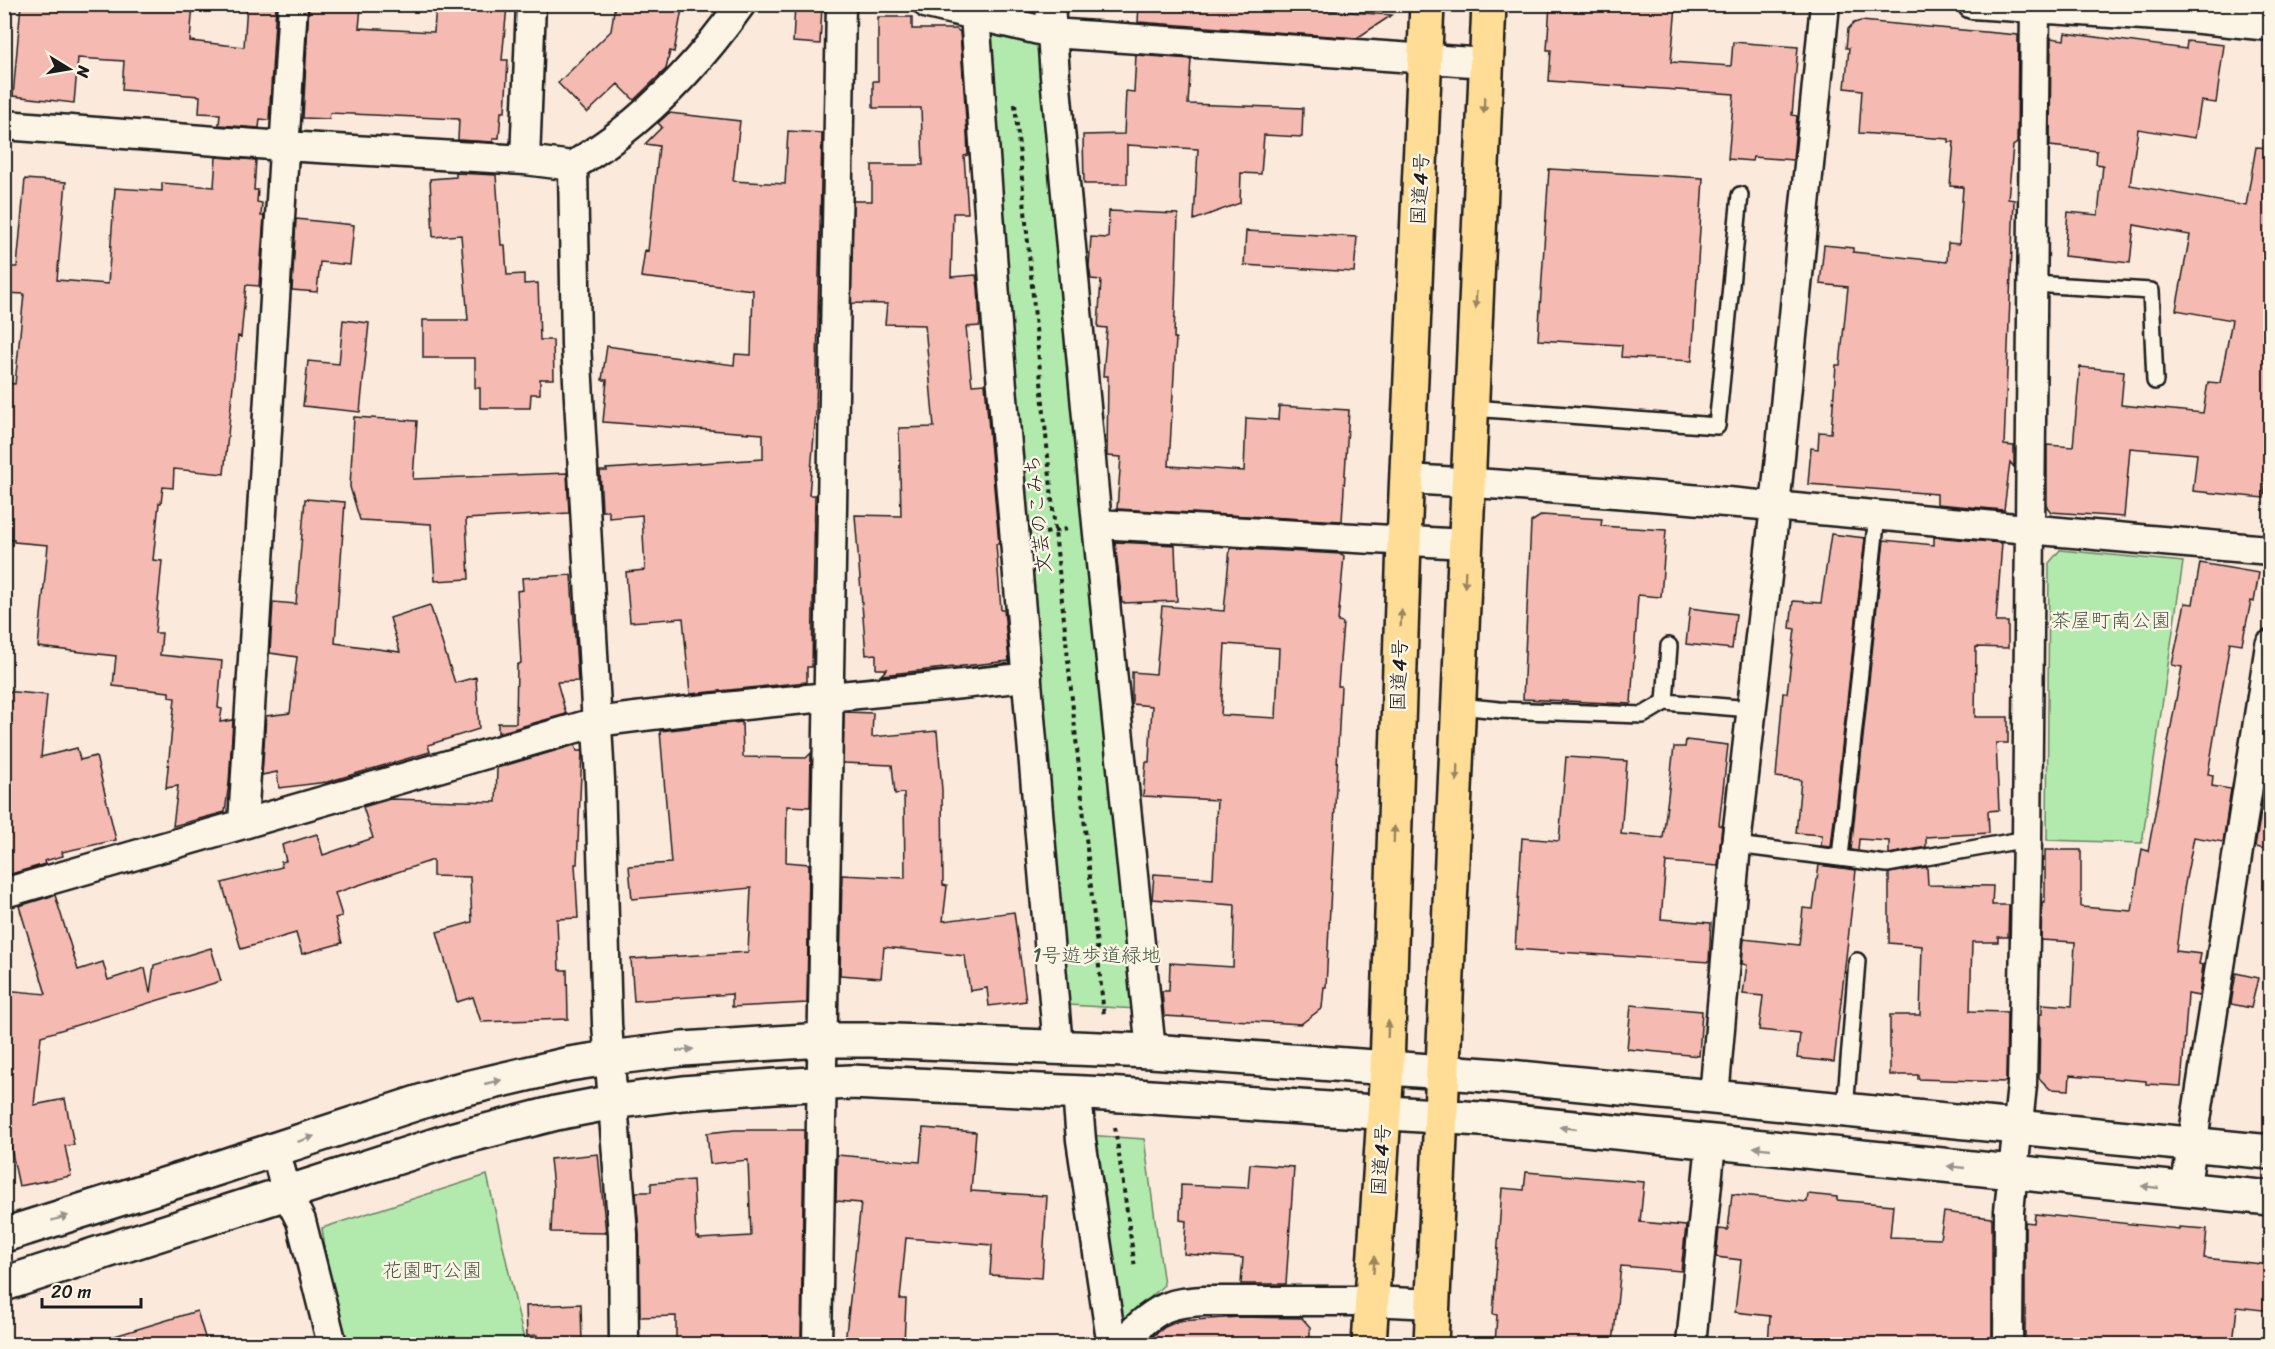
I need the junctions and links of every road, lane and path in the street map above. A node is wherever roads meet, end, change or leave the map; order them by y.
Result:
1 (293, 4) edge
2 (531, 4) edge
3 (741, 4) edge
4 (841, 4) edge
5 (928, 4) edge
6 (1050, 4) edge
7 (1427, 4) edge
8 (1489, 4) edge
9 (1825, 4) edge
10 (1972, 4) edge
11 (2035, 7) edge
12 (2190, 11) edge
13 (975, 15) junction
14 (2271, 26) edge
15 (1052, 33) junction
16 (1425, 59) junction
17 (1486, 63) junction
18 (1015, 93) dead end
19 (4, 125) edge
20 (284, 146) junction
21 (525, 160) junction
22 (573, 166) junction
23 (1740, 195) dead end
24 (2033, 284) junction
25 (2155, 381) dead end
26 (1472, 408) junction
27 (1407, 479) junction
28 (1469, 482) junction
29 (1775, 507) junction
30 (1877, 515) junction
31 (1097, 524) junction
32 (1055, 531) junction
33 (2031, 531) junction
34 (1015, 537) junction
35 (1404, 541) junction
36 (1466, 544) junction
37 (2271, 550) edge
38 (2271, 645) edge
39 (1669, 646) dead end
40 (1027, 677) junction
41 (828, 698) junction
42 (1665, 702) junction
43 (1459, 706) junction
44 (1751, 709) junction
45 (597, 722) junction
46 (243, 823) junction
47 (2027, 839) junction
48 (1736, 846) junction
49 (1840, 857) junction
50 (4, 893) edge
51 (1857, 961) dead end
52 (1104, 1020) dead end
53 (822, 1040) junction
54 (1059, 1048) junction
55 (1151, 1051) junction
56 (609, 1059) junction
57 (1387, 1068) junction
58 (1443, 1072) junction
59 (823, 1084) junction
60 (1077, 1093) junction
61 (1714, 1097) junction
62 (613, 1102) junction
63 (1845, 1110) junction
64 (1384, 1112) junction
65 (1440, 1116) junction
66 (1115, 1126) dead end
67 (2017, 1127) junction
68 (1711, 1143) junction
69 (2193, 1145) junction
70 (275, 1149) junction
71 (2271, 1152) edge
72 (2013, 1173) junction
73 (2185, 1191) junction
74 (287, 1194) junction
75 (2271, 1198) edge
76 (4, 1235) edge
77 (4, 1284) edge
78 (1371, 1301) junction
79 (1433, 1304) junction
80 (1143, 1324) junction
81 (332, 1344) edge
82 (624, 1344) edge
83 (817, 1344) edge
84 (1116, 1344) edge
85 (1120, 1344) edge
86 (1369, 1344) edge
87 (1431, 1344) edge
88 (1691, 1344) edge
89 (2008, 1344) edge

1 - 20 street
2 - 21 street
3 - 22 street
4 - 41 street
5 - 13 street
6 - 15 street
7 - 16 highway, 国道4号
8 - 17 highway
9 - 29 street
10 - 11 street
11 - 12 street
11 - 24 street
12 - 14 street
13 - 15 street
13 - 34 street
15 - 16 street
15 - 31 street
16 - 17 street
16 - 27 highway, 国道4号
17 -> 26 highway
18 - 32 path, 文芸のこみち
19 - 20 street
20 - 21 street
20 - 46 street
21 - 22 street
22 - 45 street
23 - 26 lane
24 - 25 lane
24 - 33 street
26 - 28 highway
27 - 28 street
27 - 35 highway, 国道4号
28 - 29 street
28 - 36 highway
29 - 30 street
29 - 44 street
30 - 33 street
30 - 49 lane
31 - 32 path
31 - 35 street
31 - 55 street
32 - 34 path
32 - 52 path, 文芸のこみち
33 - 37 street
33 - 47 street
34 - 40 street
35 - 36 street
57 -> 35 highway, 国道4号
36 -> 43 highway
38 - 69 street
39 - 42 lane
40 - 41 street
40 - 54 street
41 - 45 street
41 - 53 street
42 - 43 lane
42 - 44 lane
43 -> 58 highway
44 - 48 street
45 - 46 street
45 - 56 street
46 - 50 street
47 - 49 lane
47 - 67 street
48 - 49 lane
48 - 61 street
51 - 63 lane
53 - 54 street
56 -> 53 street
53 - 59 street
54 - 55 street
55 - 57 street
56 - 62 street
70 -> 56 street
57 - 58 street
57 - 64 highway, 国道4号
58 - 61 street
58 - 65 highway
59 - 60 street
59 - 62 street
59 - 83 street
60 - 64 street
60 - 84 street
61 - 63 street
62 - 74 street
62 - 82 street
63 - 67 street
64 - 65 street
78 -> 64 highway, 国道4号
68 -> 65 street
65 - 79 highway
66 - 80 path
67 - 69 street
67 - 72 street
72 -> 68 street
68 - 88 street
69 - 71 street
69 - 73 street
70 - 74 street
76 -> 70 street
73 -> 72 street
72 - 89 street
73 - 75 street
74 - 77 street
74 - 81 street
78 - 79 street
78 - 80 street
78 - 86 highway, 国道4号
79 - 87 highway
80 - 85 street

